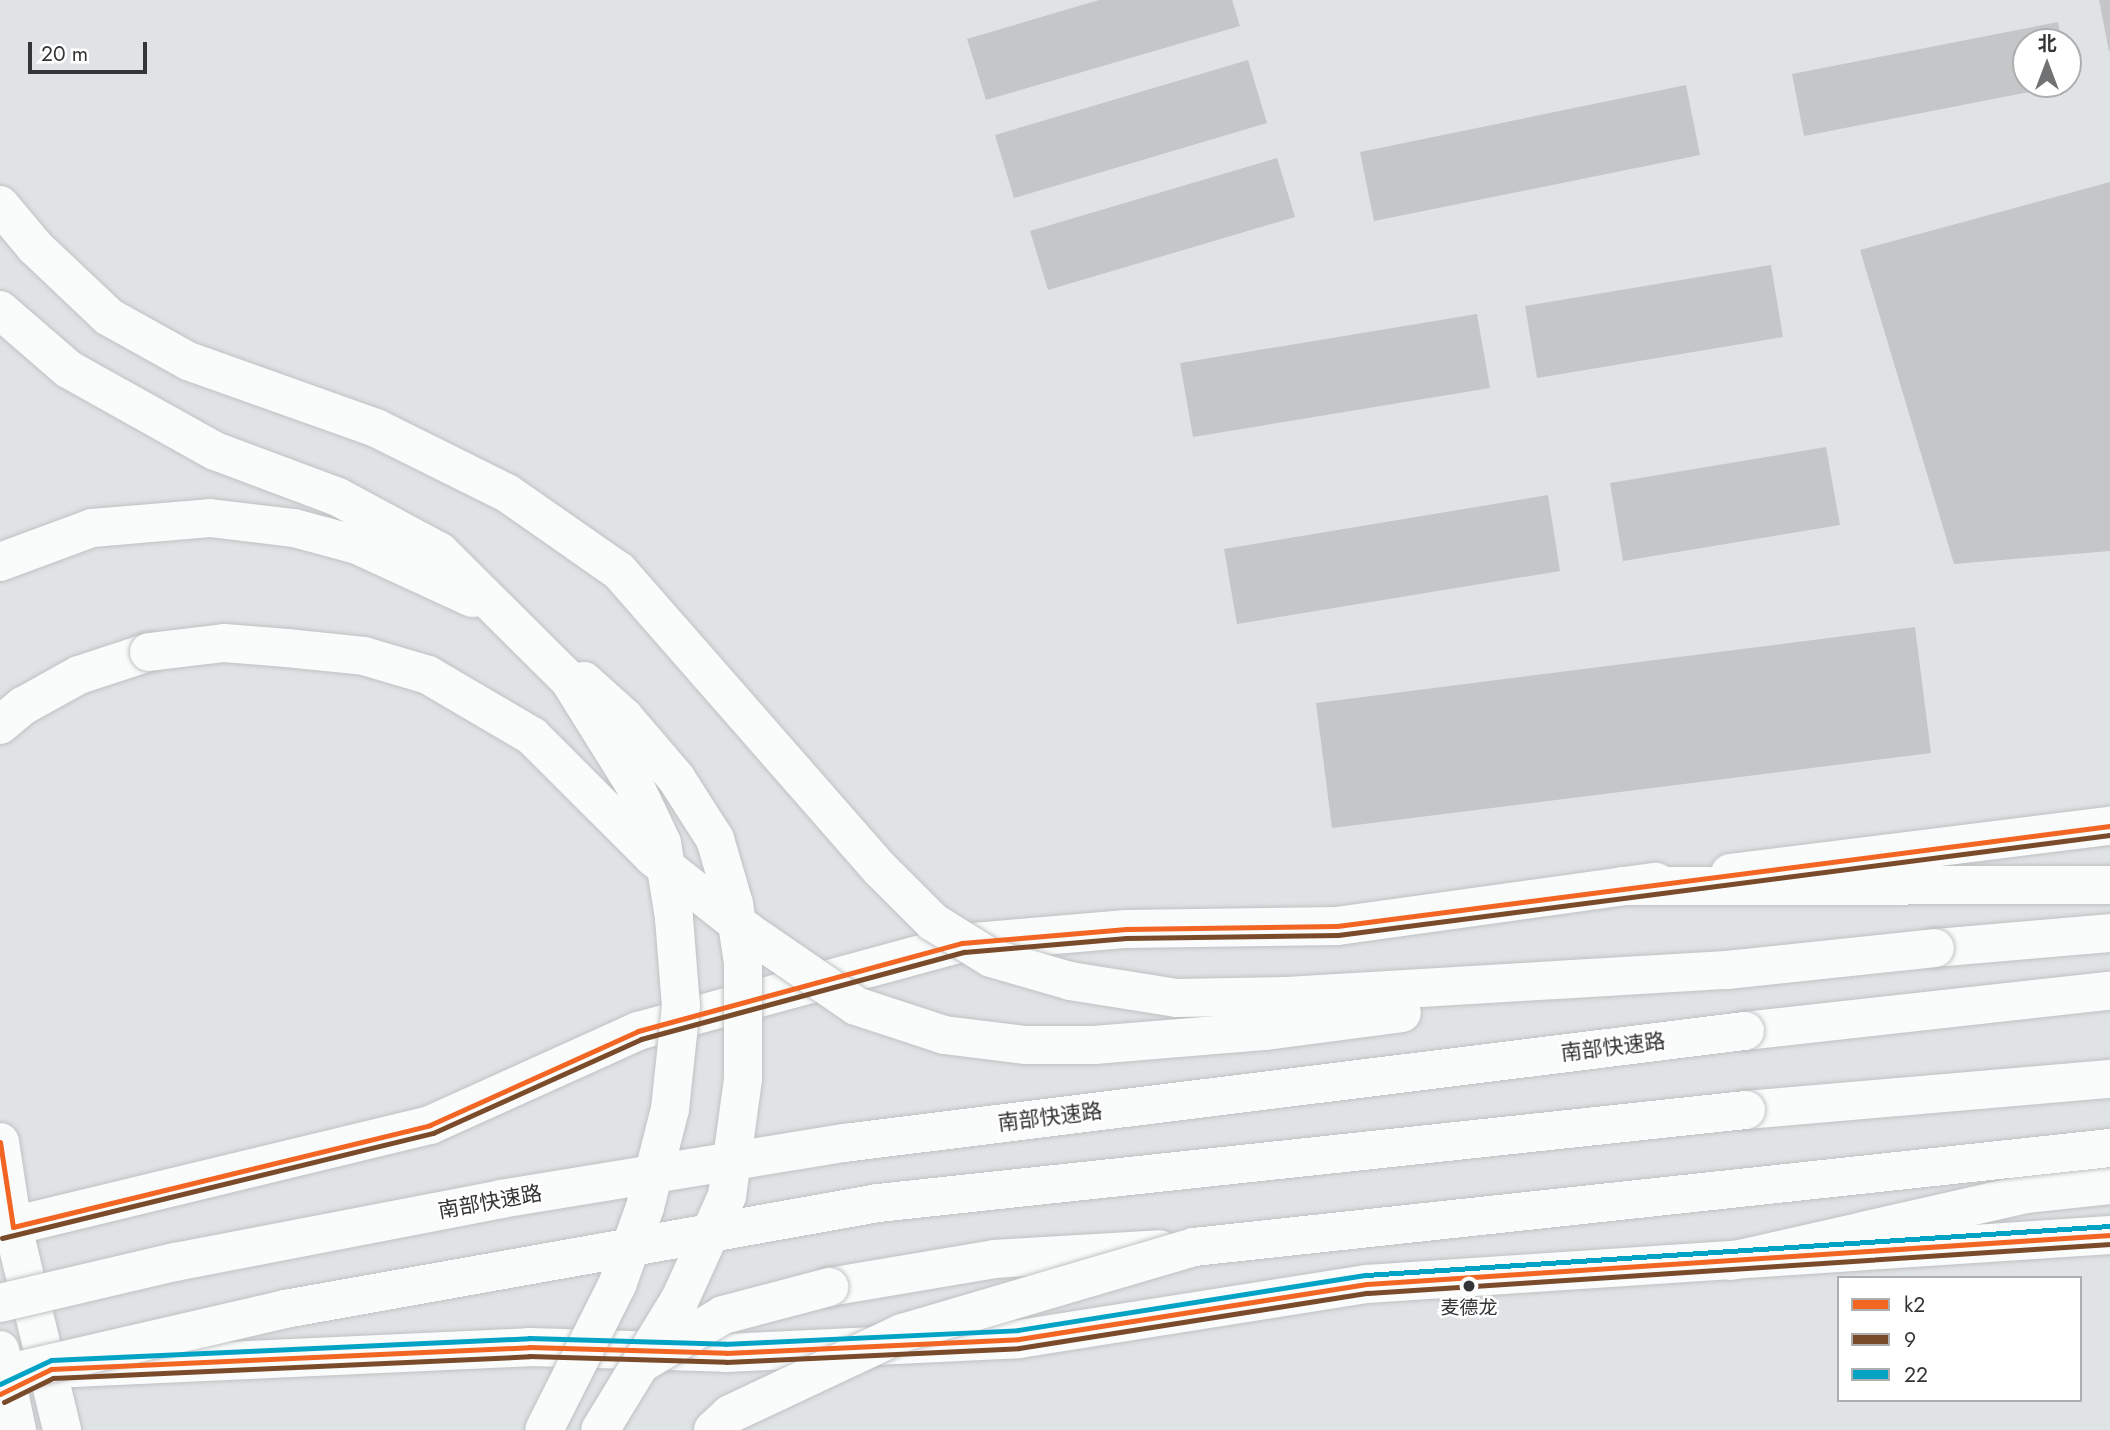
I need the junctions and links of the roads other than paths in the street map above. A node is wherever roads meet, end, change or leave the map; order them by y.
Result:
1 (0, 205) edge
2 (0, 310) edge
3 (0, 562) edge
4 (0, 725) edge
5 (2110, 826) edge
6 (2110, 885) edge
7 (1622, 886) junction
8 (2110, 933) edge
9 (1727, 970) junction
10 (2110, 991) edge
11 (2110, 1079) edge
12 (0, 1142) edge
13 (2110, 1148) edge
14 (2110, 1185) edge
15 (7, 1228) edge
16 (2110, 1235) edge
17 (1194, 1247) junction
18 (1731, 1261) junction
19 (0, 1303) edge
20 (0, 1349) edge
21 (51, 1369) junction
22 (0, 1375) edge
23 (0, 1394) edge
24 (17, 1430) edge
25 (62, 1430) edge
26 (544, 1430) edge
27 (600, 1430) edge
28 (713, 1430) edge

1 - 9 main road, bridge
2 - 26 main road, bridge
3 - 27 main road, bridge
4 - 9 main road, bridge
5 - 7 main road
6 - 7 main road
7 - 15 main road
8 - 9 main road, bridge
10 - 19 main road, 南部快速路, bridge
11 - 22 main road, bridge
12 - 15 main road
13 - 17 main road, bridge
14 - 18 main road
15 - 21 main road
16 - 18 main road
17 - 26 main road, bridge
17 - 28 main road, bridge
18 - 21 main road
20 - 24 main road, bridge
21 - 23 main road
21 - 25 main road

